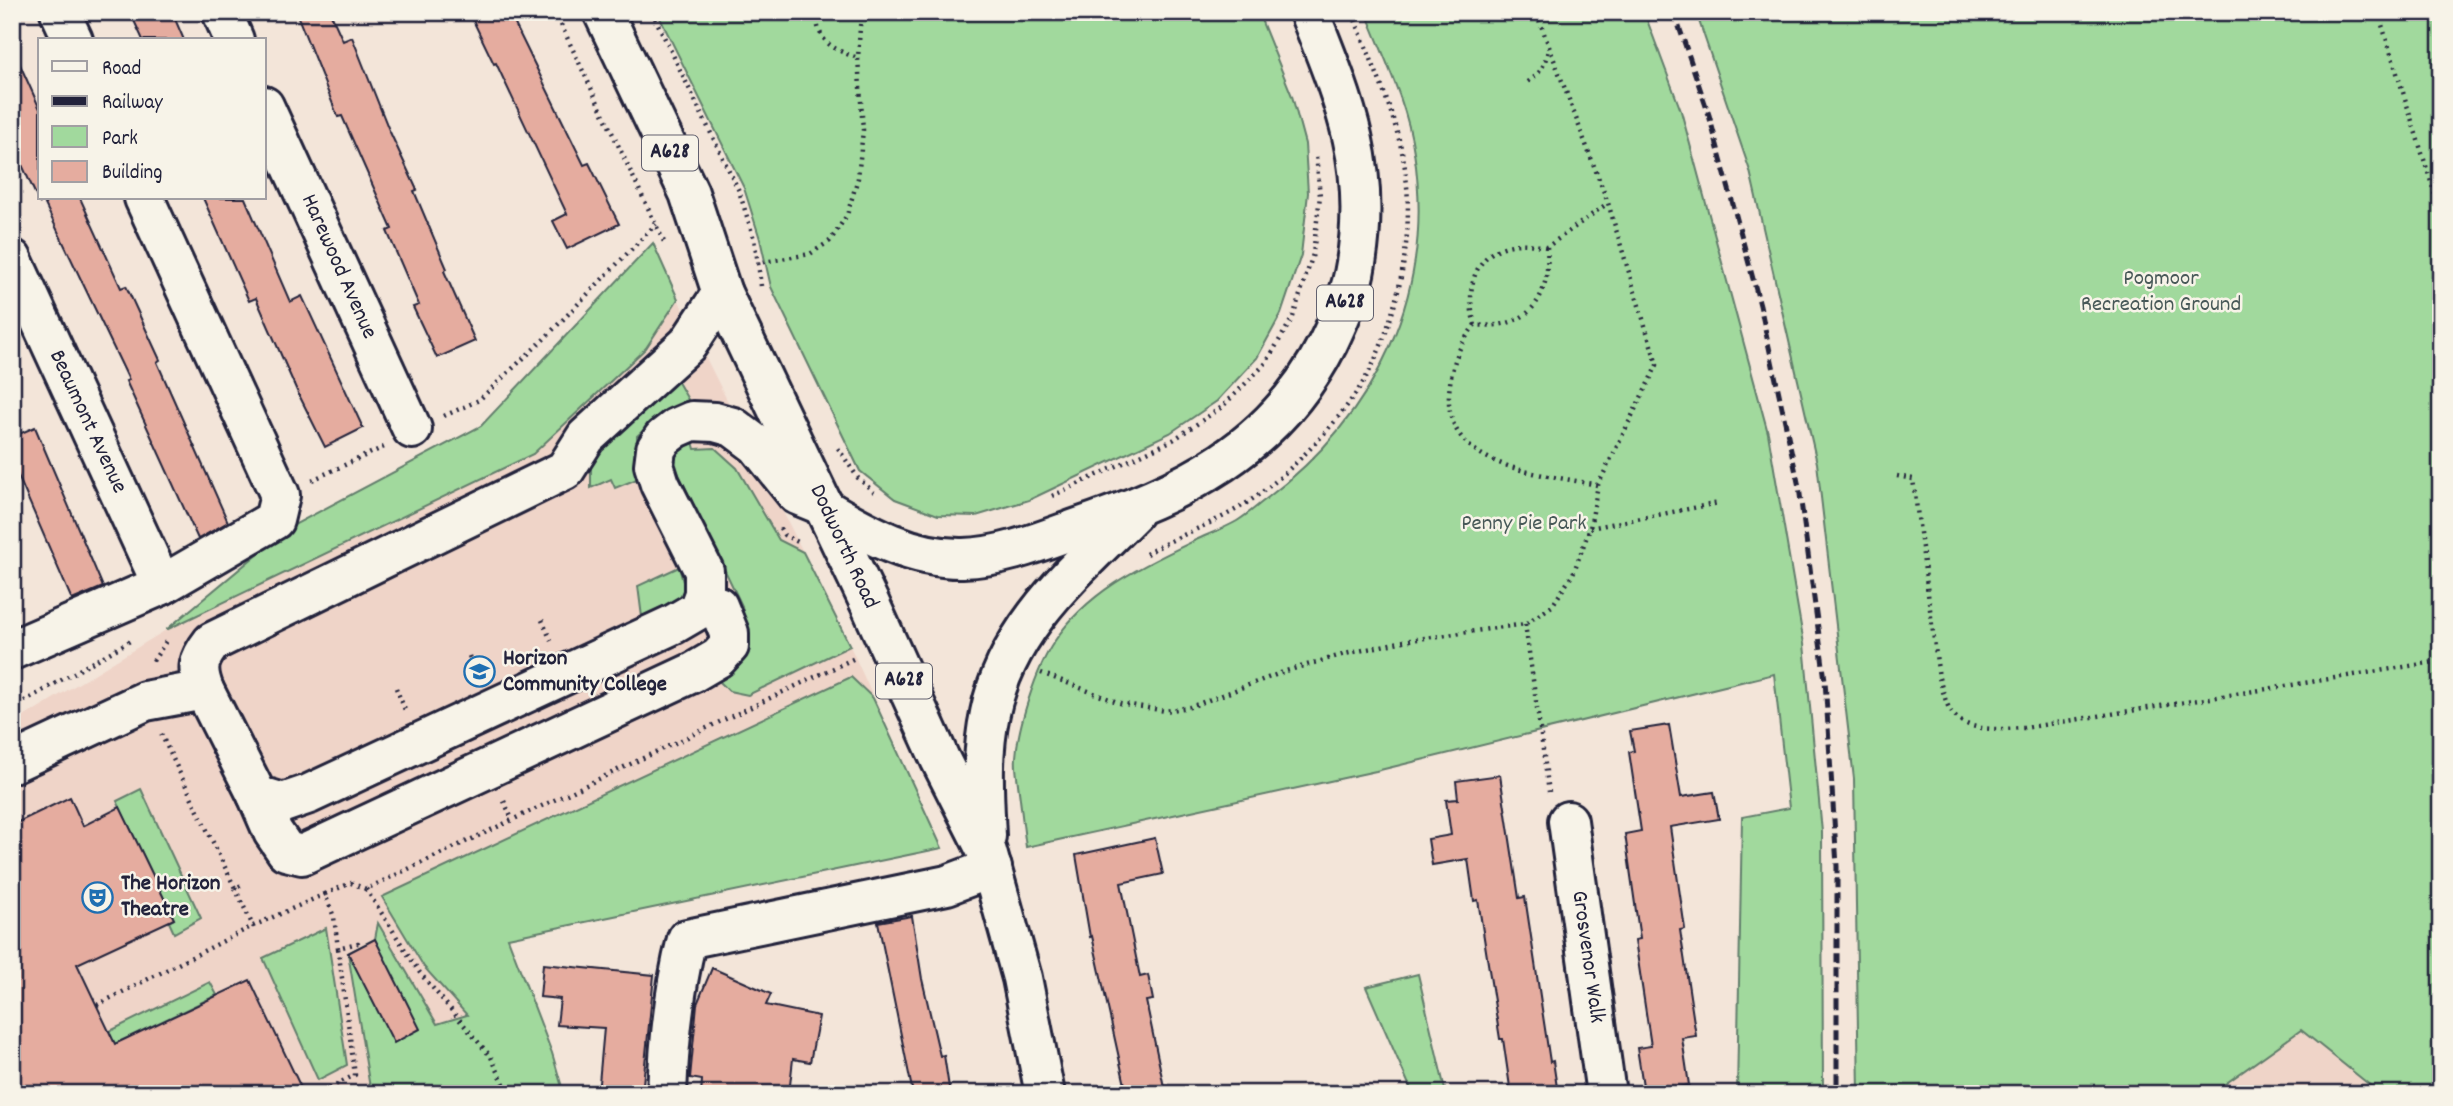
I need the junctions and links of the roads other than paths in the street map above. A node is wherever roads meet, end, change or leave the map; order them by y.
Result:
1 (60, 12) edge
2 (222, 12) edge
3 (1309, 12) edge
4 (606, 14) edge
5 (72, 38) edge
6 (233, 38) edge
7 (266, 110) edge
8 (145, 200) edge
9 (12, 259) edge
10 (722, 293) junction
11 (412, 429) road end
12 (824, 508) junction
13 (1138, 508) junction
14 (704, 571) junction
15 (162, 585) junction
16 (12, 650) edge
17 (204, 690) junction
18 (12, 763) edge
19 (257, 795) junction
20 (1568, 821) road end
21 (990, 860) junction
22 (667, 1094) edge
23 (1045, 1094) edge
24 (1606, 1094) edge

1 - 5 main road
2 - 6 main road
3 - 13 main road, A628
4 - 10 main road, Dodworth Road / A628
7 - 11 main road, Harewood Avenue
8 - 15 main road
9 - 15 main road, Beaumont Avenue
10 - 12 main road, Dodworth Road / A628
10 - 17 main road
12 - 13 main road, A628
12 - 14 main road
12 - 21 main road, Dodworth Road / A628
13 - 21 main road, A628
14 - 19 main road
14 - 19 main road
15 - 16 main road
17 - 18 main road
17 - 19 main road
20 - 24 main road, Grosvenor Walk
21 - 22 main road
21 - 23 main road, Dodworth Road / A628

